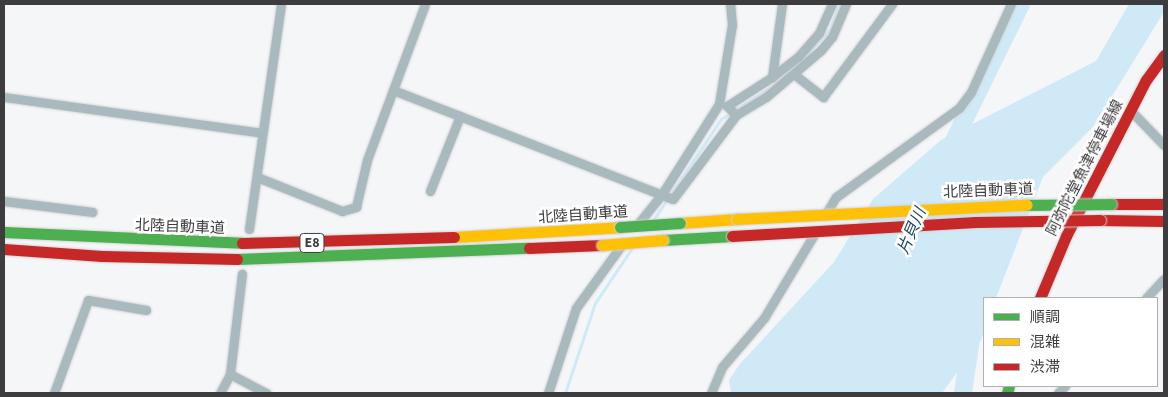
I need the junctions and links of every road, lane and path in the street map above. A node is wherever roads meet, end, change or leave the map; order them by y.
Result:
1 (281, 4) edge
2 (425, 4) edge
3 (730, 4) edge
4 (782, 4) edge
5 (832, 4) edge
6 (846, 4) edge
7 (892, 4) edge
8 (1011, 4) edge
9 (1164, 55) edge
10 (795, 75) junction
11 (772, 77) junction
12 (394, 90) junction
13 (4, 97) edge
14 (723, 105) junction
15 (1131, 111) junction
16 (736, 115) junction
17 (460, 116) junction
18 (262, 133) junction
19 (1164, 145) edge
20 (257, 177) junction
21 (430, 191) dead end
22 (662, 194) junction
23 (4, 201) edge
24 (1164, 204) edge
25 (92, 212) dead end
26 (1164, 221) edge
27 (249, 229) dead end
28 (4, 232) edge
29 (4, 249) edge
30 (242, 274) dead end
31 (1164, 279) edge
32 (1040, 297) edge
33 (1147, 297) edge
34 (146, 310) dead end
35 (230, 374) junction
36 (54, 393) edge
37 (220, 393) edge
38 (266, 393) edge
39 (548, 393) edge
40 (711, 393) edge

1 - 18 street
2 - 12 street
3 - 14 street
4 - 11 street
5 - 11 street
6 - 10 street
7 - 10 street
8 - 40 street
9 - 15 main road, 阿弥陀堂魚津停車場線
10 - 16 street
11 - 14 street
12 - 17 street
12 - 20 street
13 - 18 street
14 - 16 street
14 - 22 street
15 - 19 street
15 - 32 main road, 阿弥陀堂魚津停車場線
16 - 22 street
17 - 21 street
17 - 22 street
18 - 20 street
20 - 27 street
22 - 39 street
23 - 25 street
24 - 28 main road, 北陸自動車道 / E8, bridge
26 - 29 main road, 北陸自動車道 / E8, bridge
30 - 35 street
31 - 33 street
34 - 36 street
35 - 37 street
35 - 38 street

